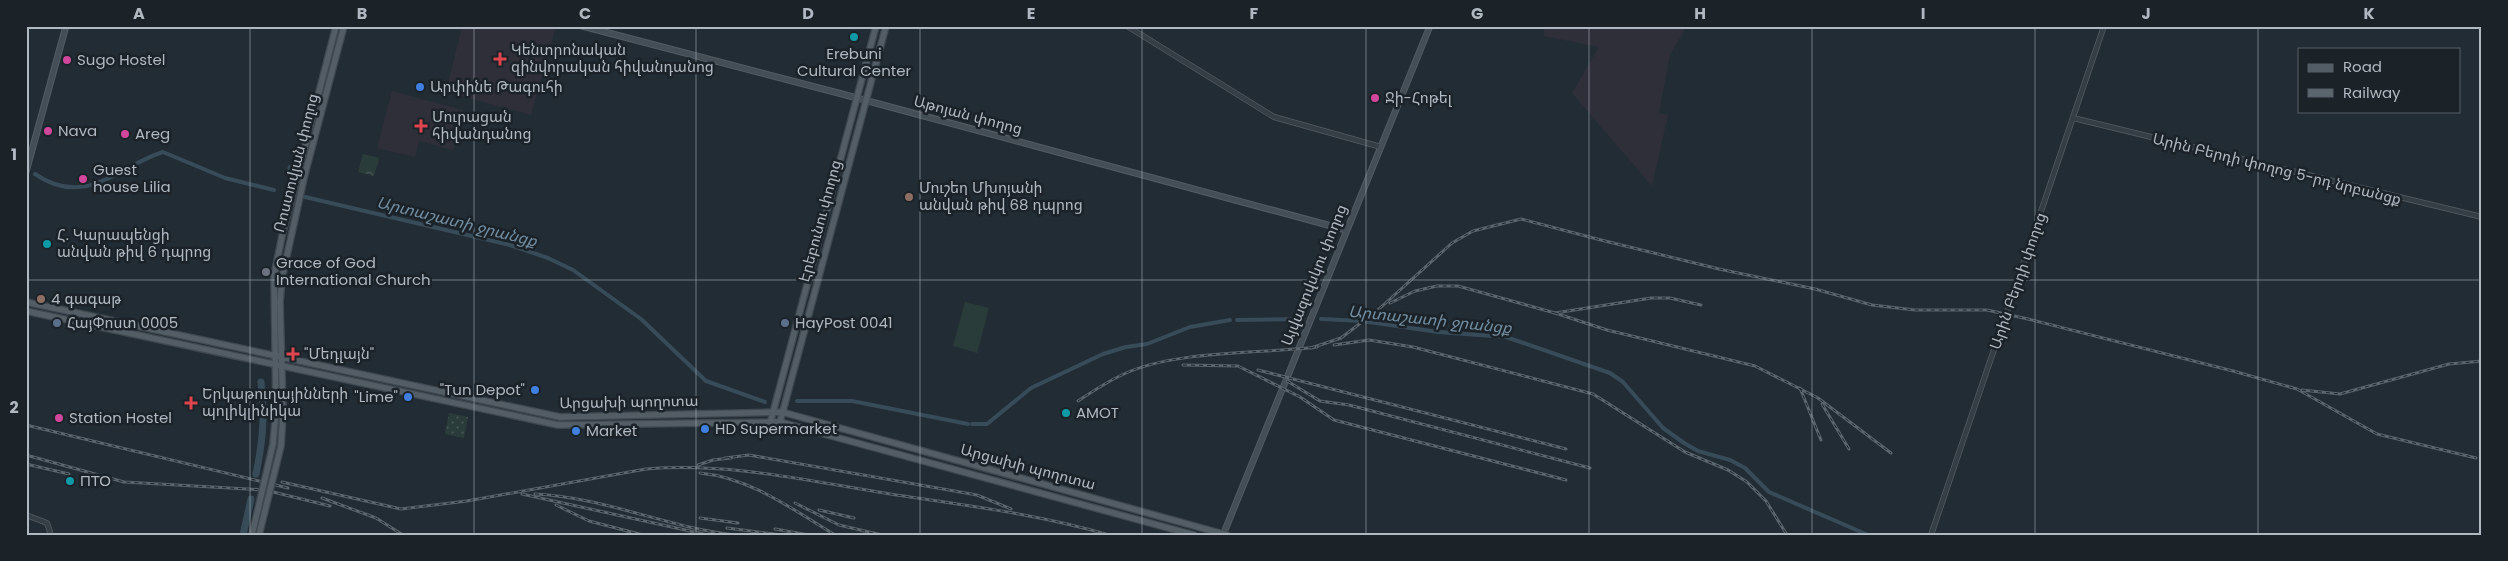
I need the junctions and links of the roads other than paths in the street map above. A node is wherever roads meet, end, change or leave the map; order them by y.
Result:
1 (66, 26) edge
2 (336, 26) edge
3 (344, 26) edge
4 (582, 26) edge
5 (876, 26) edge
6 (886, 26) edge
7 (1127, 26) edge
8 (1430, 26) edge
9 (2104, 26) edge
10 (857, 98) junction
11 (866, 100) junction
12 (2073, 118) junction
13 (1381, 147) junction
14 (26, 172) edge
15 (2482, 217) edge
16 (1346, 230) junction
17 (26, 302) edge
18 (26, 311) edge
19 (274, 356) junction
20 (282, 357) junction
21 (274, 365) junction
22 (282, 367) junction
23 (405, 383) junction
24 (404, 392) junction
25 (773, 411) junction
26 (782, 412) junction
27 (646, 415) junction
28 (570, 417) junction
29 (771, 420) junction
30 (780, 422) junction
31 (646, 424) junction
32 (570, 425) junction
33 (26, 515) edge
34 (1224, 534) edge
35 (52, 535) edge
36 (252, 535) edge
37 (259, 535) edge
38 (1194, 535) edge
39 (1931, 535) edge

1 - 14 main road
2 - 19 main road, Ռոստովյան փողոց
3 - 20 main road, Ռոստովյան փողոց
4 - 10 main road, Աթոյան փողոց
5 - 10 main road, Էրեբունու փողոց
6 - 11 main road, Էրեբունու փողոց
7 - 13 street
8 - 13 main road, Այվազովսկու փողոց
9 - 12 street, Արին Բերդի փողոց
10 - 11 main road, Աթոյան փողոց
10 - 25 main road, Էրեբունու փողոց
11 - 16 main road, Աթոյան փողոց
11 - 26 main road, Էրեբունու փողոց
12 - 15 street, Արին Բերդի փողոց 5-րդ նրբանցք
12 - 39 street, Արին Բերդի փողոց
13 - 16 main road, Այվազովսկու փողոց
16 - 34 main road, Այվազովսկու փողոց
17 - 19 main road, Արցախի պողոտա
18 - 21 main road, Արցախի պողոտա
19 - 20 main road, Արցախի պողոտա
19 - 21 main road, Ռոստովյան փողոց
20 - 22 main road, Ռոստովյան փողոց
20 - 23 main road, Արցախի պողոտա
21 - 22 main road, Արցախի պողոտա
21 - 36 main road, Ռոստովյան փողոց, bridge
22 - 24 main road, Արցախի պողոտա
22 - 37 main road, Ռոստովյան փողոց, bridge
23 - 24 main road
23 - 28 main road, Արցախի պողոտա
24 - 32 main road, Արցախի պողոտա
25 - 26 main road, Արցախի պողոտա
25 - 27 main road, Արցախի պողոտա
25 - 29 main road, Էրեբունու փողոց
26 - 30 main road, Էրեբունու փողոց
26 - 34 main road, Արցախի պողոտա
27 - 28 main road, Արցախի պողոտա
27 - 31 main road
28 - 32 main road
29 - 30 main road, Արցախի պողոտա
29 - 31 main road, Արցախի պողոտա
30 - 38 main road, Արցախի պողոտա
31 - 32 main road, Արցախի պողոտա
33 - 35 street

